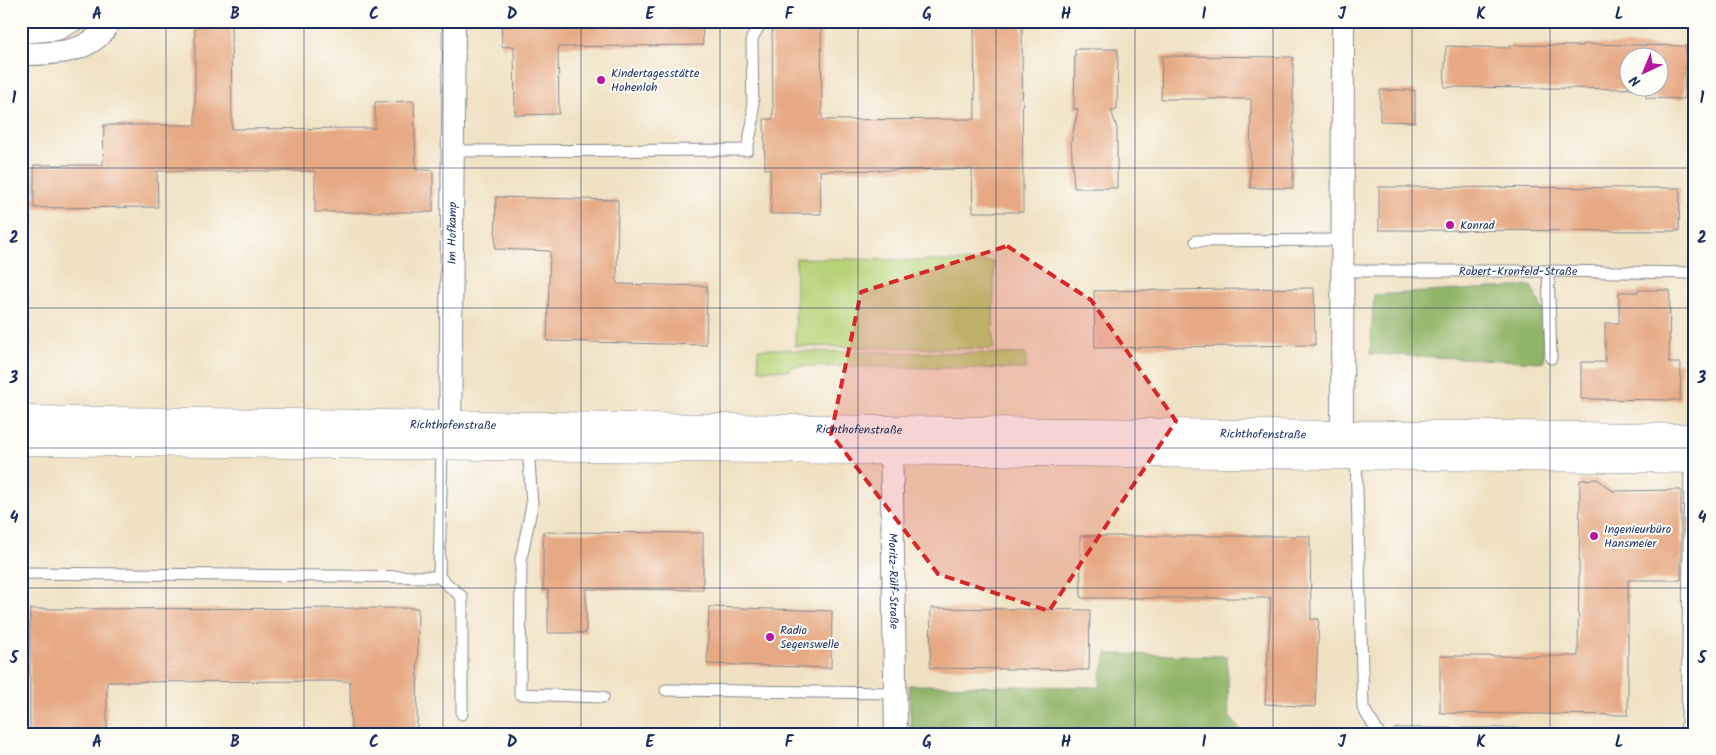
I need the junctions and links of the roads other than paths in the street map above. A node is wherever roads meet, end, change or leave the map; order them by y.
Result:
1 (72, 21) edge
2 (110, 21) edge
3 (454, 21) edge
4 (762, 21) edge
5 (1343, 21) edge
6 (21, 32) edge
7 (21, 54) edge
8 (452, 151) junction
9 (1342, 240) junction
10 (1196, 241) dead end
11 (1342, 271) junction
12 (1548, 271) junction
13 (1695, 273) edge
14 (1551, 358) dead end
15 (33, 431) edge
16 (446, 436) junction
17 (489, 436) junction
18 (850, 439) junction
19 (891, 440) junction
20 (1348, 445) junction
21 (528, 446) junction
22 (1693, 453) edge
23 (21, 573) edge
24 (439, 577) junction
25 (666, 690) dead end
26 (896, 692) junction
27 (603, 697) dead end
28 (462, 714) dead end
29 (896, 734) edge
30 (1379, 734) edge
31 (1398, 734) edge
32 (1524, 734) edge
33 (1687, 734) edge

1 - 6 street
2 - 7 street
3 - 8 street, Im Hofkamp
4 - 8 lane
5 - 9 street
8 - 16 street, Im Hofkamp
9 - 10 lane
9 - 11 street
11 - 12 lane, Robert-Kronfeld-Straße
11 - 20 street
12 - 13 lane, Robert-Kronfeld-Straße
12 - 14 lane
15 - 16 street, Richthofenstraße
16 - 17 street, Richthofenstraße
16 - 24 lane
17 - 18 street, Richthofenstraße
17 - 21 street, Richthofenstraße
18 - 19 street, Richthofenstraße
18 - 21 street, Richthofenstraße
19 - 20 street, Richthofenstraße
19 - 26 street, Moritz-Rülf-Straße
20 - 22 street, Richthofenstraße
20 - 30 lane
21 - 27 lane
22 - 33 lane
23 - 24 lane
24 - 28 lane
25 - 26 lane
26 - 29 street, Moritz-Rülf-Straße
31 - 32 lane

